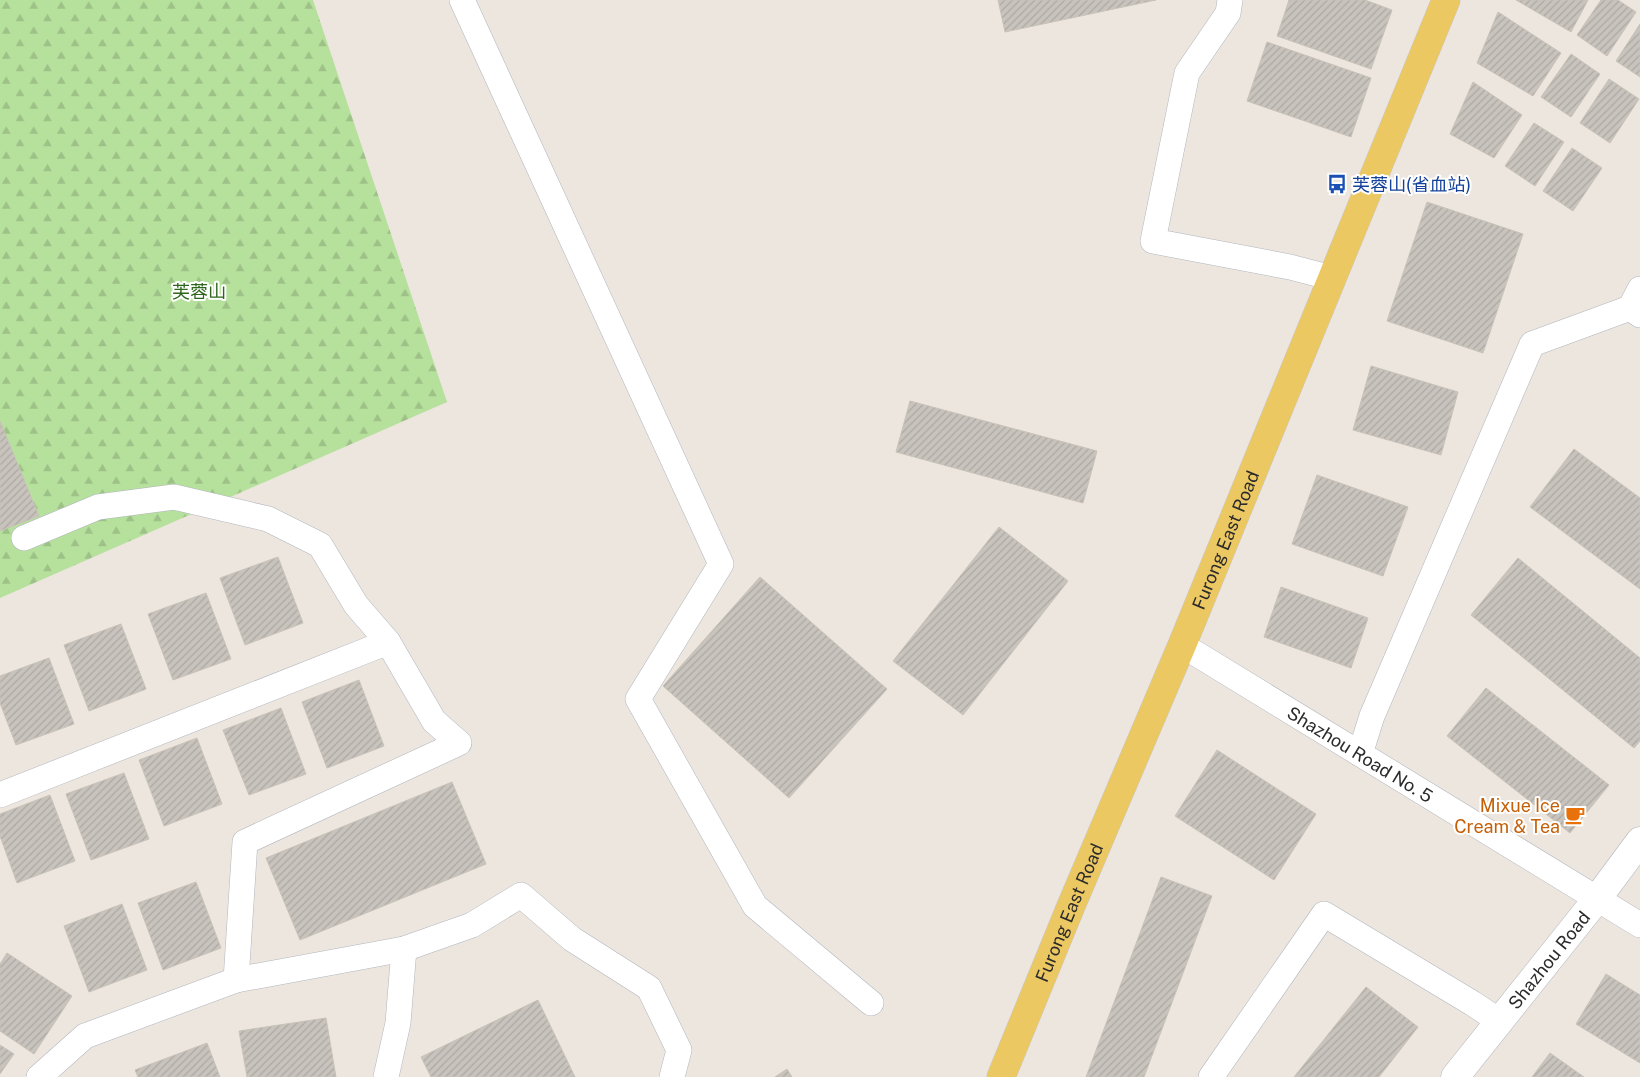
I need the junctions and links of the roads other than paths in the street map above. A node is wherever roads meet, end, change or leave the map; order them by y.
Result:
1 (462, 0) edge
2 (1230, 0) edge
3 (1446, 0) edge
4 (1332, 278) junction
5 (1637, 304) edge
6 (24, 538) dead end
7 (388, 642) junction
8 (1182, 645) junction
9 (1360, 754) junction
10 (0, 795) edge
11 (1640, 841) edge
12 (1597, 899) junction
13 (1640, 925) edge
14 (404, 949) junction
15 (236, 980) junction
16 (871, 1003) dead end
17 (1499, 1021) junction
18 (39, 1077) edge
19 (386, 1077) edge
20 (672, 1077) edge
21 (1001, 1077) edge
22 (1211, 1077) edge
23 (1455, 1077) edge

1 - 16 street
2 - 4 street
3 - 4 main road, Furong East Road
4 - 8 main road, Furong East Road
5 - 9 street
6 - 7 street
7 - 10 street
7 - 15 street
8 - 9 street, Shazhou Road No. 5
8 - 21 main road, Furong East Road
9 - 12 street, Shazhou Road No. 5
11 - 12 main road, Shazhou Road
12 - 13 street, Shazhou Road No. 5
12 - 17 main road, Shazhou Road
14 - 15 street
14 - 19 street
14 - 20 street
15 - 18 street
17 - 22 street
17 - 23 main road, Shazhou Road

